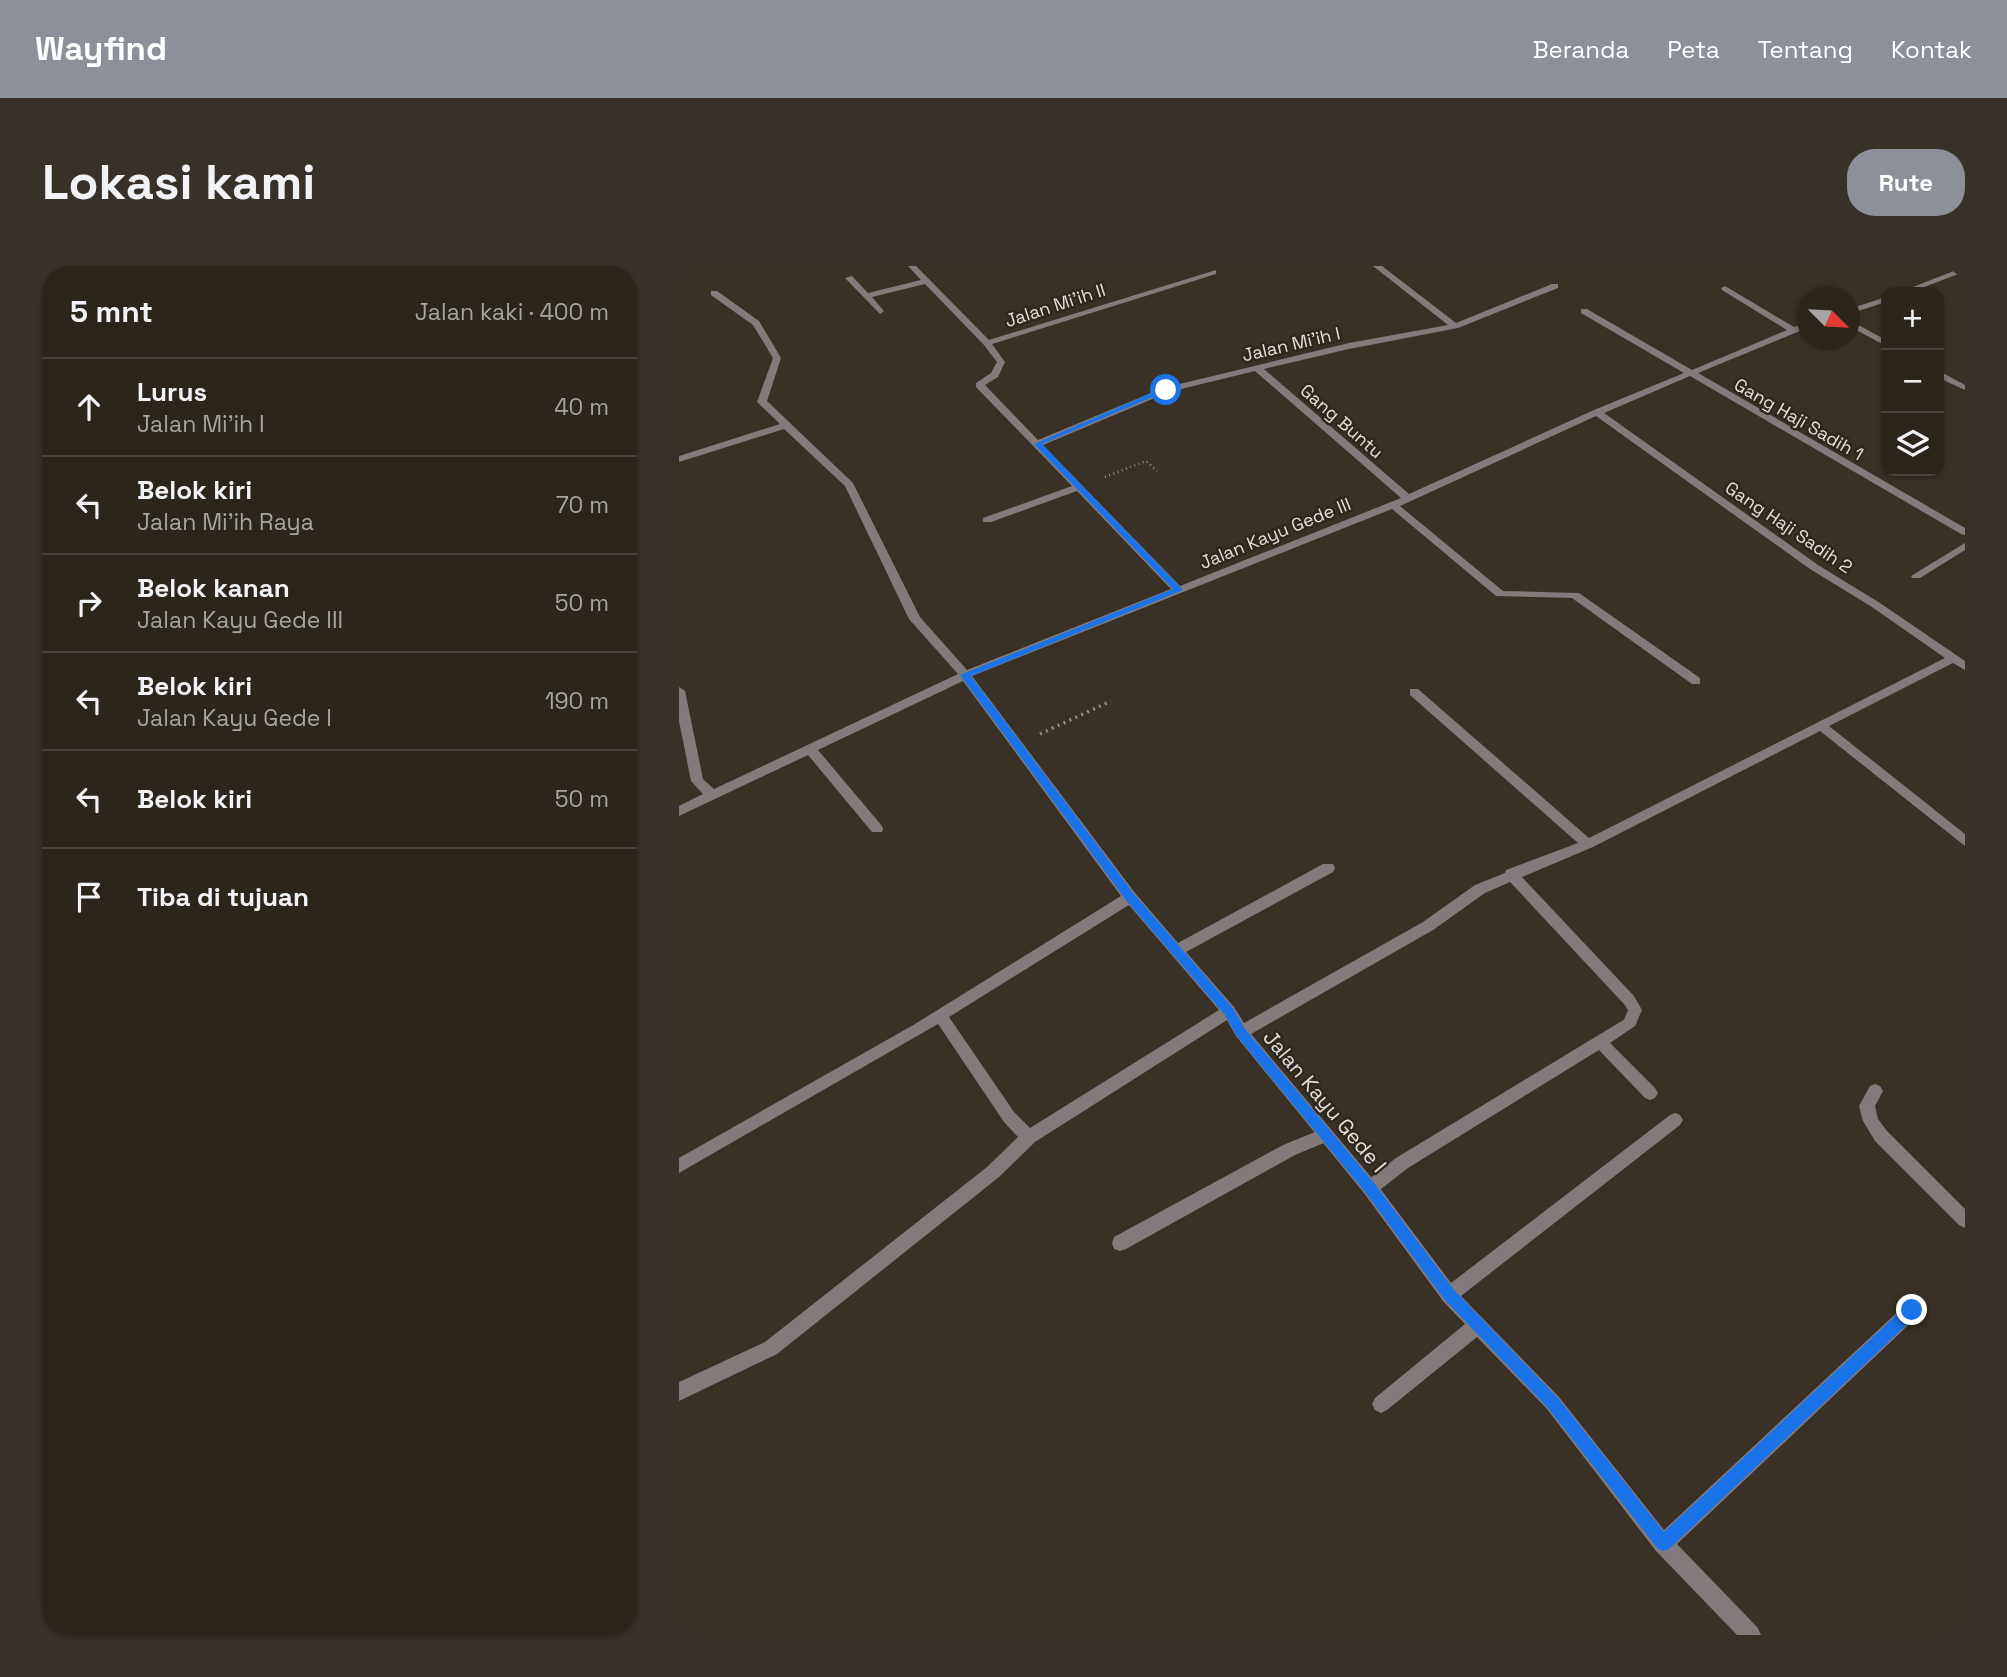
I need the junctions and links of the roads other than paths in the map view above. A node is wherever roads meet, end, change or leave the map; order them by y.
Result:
1 (912, 266) edge
2 (1377, 266) edge
3 (1943, 266) edge
4 (1213, 272) dead end
5 (1961, 275) edge
6 (849, 278) dead end
7 (926, 281) junction
8 (1555, 286) dead end
9 (1921, 287) edge
10 (1724, 288) dead end
11 (714, 293) dead end
12 (866, 296) junction
13 (1881, 301) edge
14 (1860, 308) edge
15 (880, 311) dead end
16 (1584, 311) dead end
17 (1455, 326) junction
18 (1797, 328) edge
19 (1860, 328) edge
20 (1792, 330) junction
21 (1881, 340) edge
22 (987, 343) junction
23 (1257, 368) junction
24 (1690, 374) junction
25 (1944, 376) edge
26 (1964, 388) edge
27 (1597, 412) junction
28 (786, 425) junction
29 (1037, 444) junction
30 (679, 459) edge
31 (1079, 487) junction
32 (1406, 498) junction
33 (1393, 505) junction
34 (987, 520) dead end
35 (1965, 532) edge
36 (1965, 546) edge
37 (1916, 576) dead end
38 (1178, 590) junction
39 (1954, 658) junction
40 (1965, 666) edge
41 (965, 675) junction
42 (1696, 681) dead end
43 (679, 691) edge
44 (1414, 692) dead end
45 (1821, 726) junction
46 (810, 749) junction
47 (712, 795) junction
48 (679, 811) edge
49 (877, 830) dead end
50 (1965, 841) edge
51 (1588, 844) junction
52 (1328, 868) dead end
53 (1511, 874) junction
54 (1130, 897) junction
55 (1177, 950) junction
56 (1229, 1011) junction
57 (940, 1016) junction
58 (1241, 1032) junction
59 (1600, 1042) junction
60 (1875, 1091) dead end
61 (1650, 1093) dead end
62 (1675, 1120) dead end
63 (1325, 1135) junction
64 (1029, 1137) junction
65 (679, 1166) edge
66 (1370, 1188) junction
67 (1965, 1220) edge
68 (1121, 1243) dead end
69 (1449, 1295) junction
70 (1912, 1310) dead end
71 (1478, 1325) junction
72 (679, 1392) edge
73 (1381, 1405) dead end
74 (1663, 1544) junction
75 (1751, 1635) edge

1 - 7 street
2 - 17 street
3 - 5 street
4 - 22 street, Jalan Mi'ih II
5 - 9 street
6 - 12 street
7 - 12 street
7 - 22 street
8 - 17 street, Jalan Mi'ih I
10 - 20 street
11 - 28 street, Jalan Kayu Gede I
12 - 15 street
13 - 14 street
16 - 24 street, Gang Haji Sadih 1
17 - 23 street, Jalan Mi'ih I
18 - 20 street, Jalan Kayu Gede III
19 - 21 street
20 - 24 street, Jalan Kayu Gede III
22 - 29 street
23 - 29 street, Jalan Mi'ih I
23 - 32 street, Gang Buntu
24 - 27 street, Jalan Kayu Gede III
24 - 35 street, Gang Haji Sadih 1
25 - 26 street
27 - 32 street, Jalan Kayu Gede III
27 - 39 street, Gang Haji Sadih 2
28 - 30 street
28 - 41 street, Jalan Kayu Gede I
29 - 31 street
31 - 34 street
31 - 38 street
32 - 33 street, Jalan Kayu Gede III
33 - 38 street, Jalan Kayu Gede III
33 - 42 street
36 - 37 street
38 - 41 street, Jalan Kayu Gede III
39 - 40 street, Gang Haji Sadih 2
39 - 45 street
41 - 46 street, Jalan Kayu Gede III
41 - 54 street, Jalan Kayu Gede I
43 - 47 street
44 - 51 street
45 - 50 street
45 - 51 street
46 - 47 street, Jalan Kayu Gede III
46 - 49 street
47 - 48 street, Jalan Kayu Gede III
51 - 53 street
52 - 55 street
53 - 58 street
53 - 59 street
54 - 55 street, Jalan Kayu Gede I
54 - 57 street
55 - 56 street, Jalan Kayu Gede I
56 - 58 street, Jalan Kayu Gede I
56 - 64 street
57 - 64 street
57 - 65 street
58 - 63 street, Jalan Kayu Gede I
59 - 61 street
59 - 66 street
60 - 67 street
62 - 69 street
63 - 66 street, Jalan Kayu Gede I
63 - 68 street
64 - 72 street
66 - 69 street, Jalan Kayu Gede I
69 - 71 street, Jalan Kayu Gede I
70 - 74 street
71 - 73 street
71 - 74 street, Jalan Kayu Gede I
74 - 75 street, Jalan Kayu Gede I

